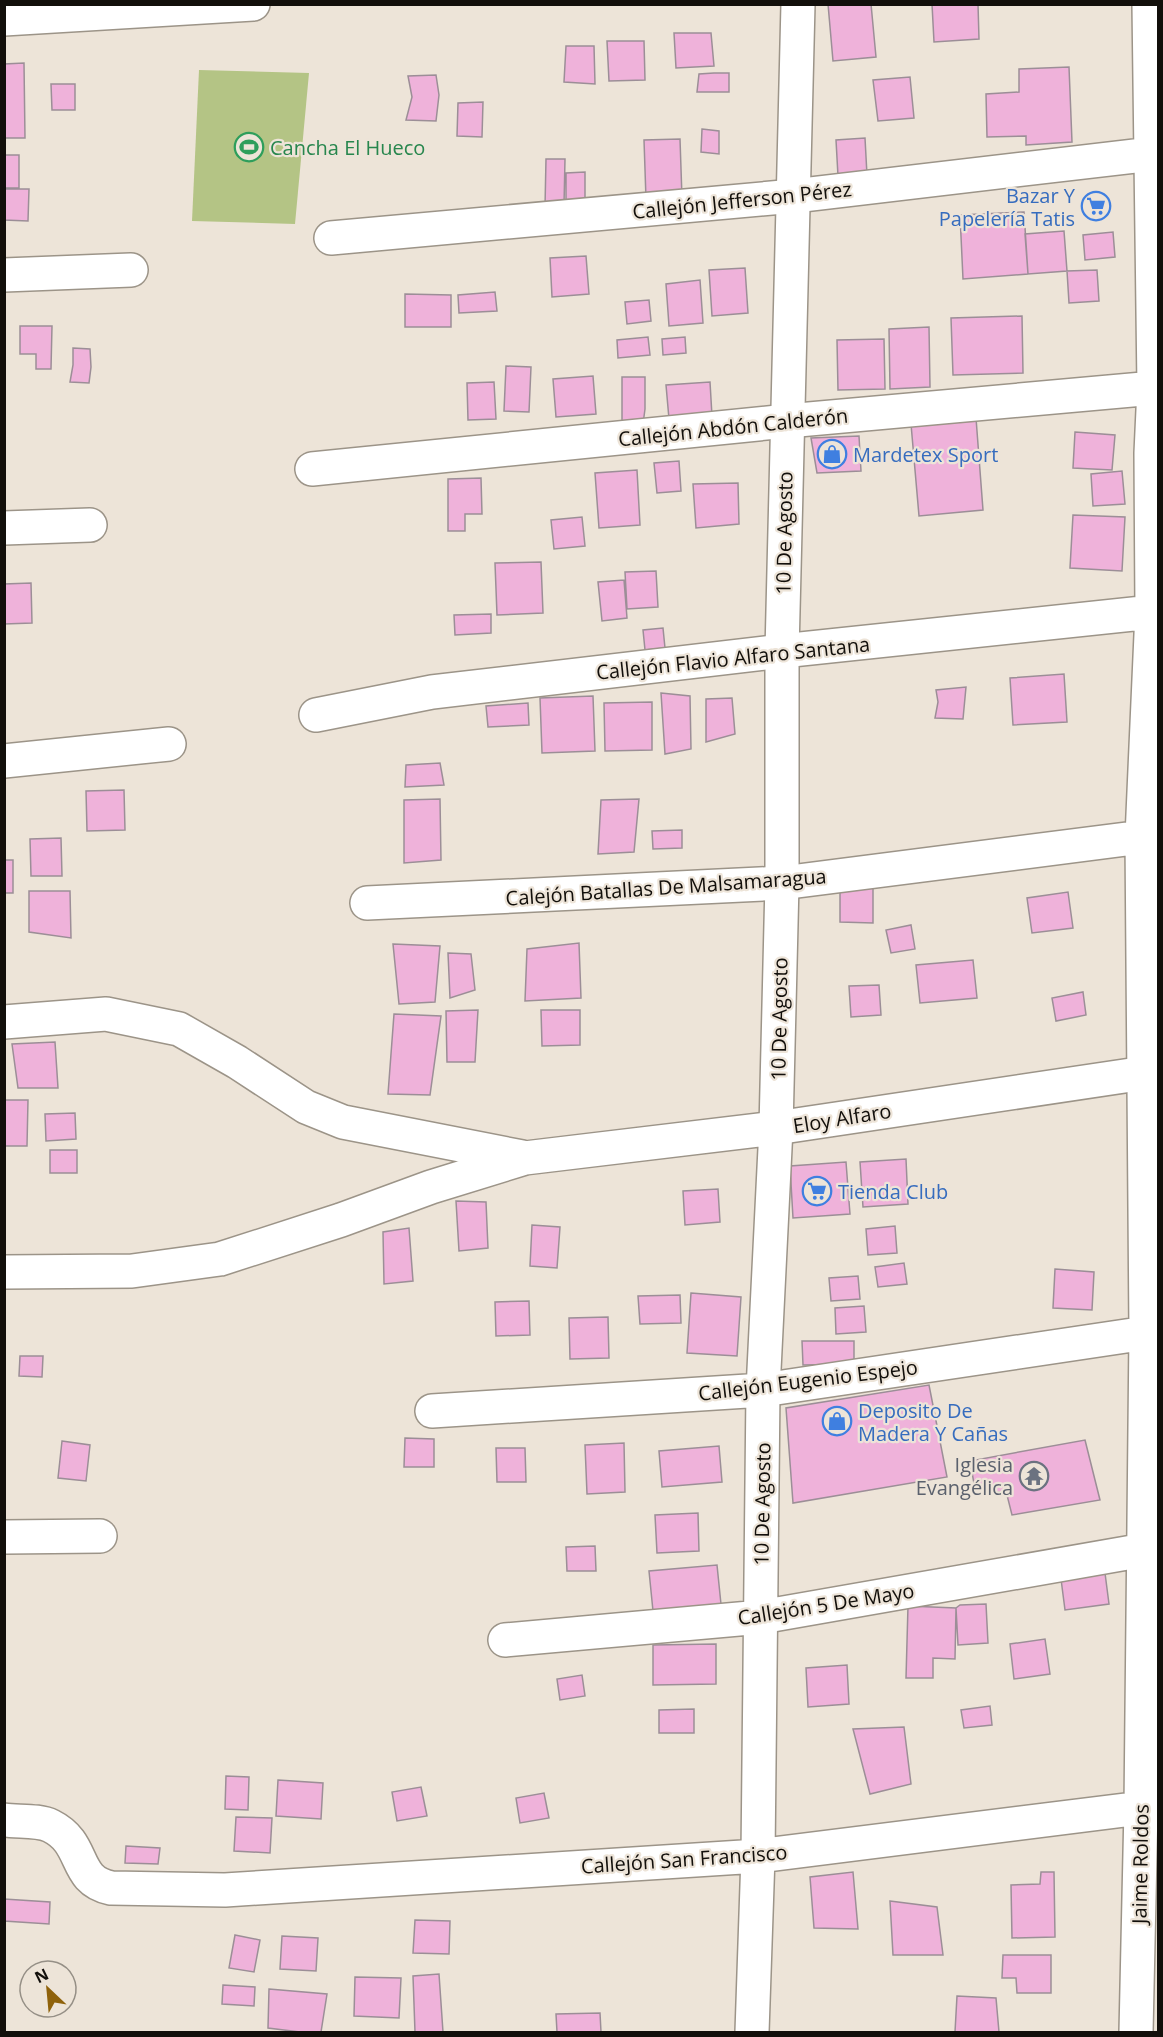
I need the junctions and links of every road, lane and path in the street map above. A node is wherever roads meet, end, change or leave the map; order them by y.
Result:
1 (254, 4) edge
2 (798, 4) edge
3 (1149, 4) edge
4 (248, 5) edge
5 (4, 19) edge
6 (1152, 154) junction
7 (794, 196) junction
8 (331, 238) dead end
9 (131, 270) dead end
10 (4, 276) edge
11 (1154, 388) junction
12 (787, 421) junction
13 (1155, 452) edge
14 (312, 470) dead end
15 (90, 525) dead end
16 (4, 528) edge
17 (1152, 612) junction
18 (782, 651) junction
19 (316, 715) dead end
20 (168, 744) dead end
21 (4, 761) edge
22 (1142, 837) junction
23 (782, 883) junction
24 (367, 903) dead end
25 (11, 1021) edge
26 (1152, 1072) edge
27 (776, 1128) junction
28 (525, 1158) junction
29 (4, 1272) edge
30 (1146, 1334) junction
31 (763, 1390) junction
32 (432, 1411) dead end
33 (100, 1536) dead end
34 (4, 1537) edge
35 (1144, 1550) junction
36 (761, 1617) junction
37 (505, 1640) dead end
38 (1151, 1645) edge
39 (1141, 1808) junction
40 (4, 1820) edge
41 (758, 1856) junction
42 (752, 2032) edge
43 (1136, 2032) edge

1 - 4 street
2 - 7 street, 10 De Agosto
3 - 6 street, Jaime Roldos
4 - 5 street
6 - 7 street, Callejón Jefferson Pérez
6 - 11 street, Jaime Roldos
7 - 8 street, Callejón Jefferson Pérez
7 - 12 street, 10 De Agosto
9 - 10 street
11 - 12 street, Callejón Abdón Calderón
11 - 13 street, Jaime Roldos
12 - 14 street, Callejón Abdón Calderón
12 - 18 street, 10 De Agosto
13 - 17 street, Jaime Roldos
15 - 16 street
17 - 18 street, Callejón Flavio Alfaro Santana
17 - 22 street, Jaime Roldos
18 - 19 street, Callejón Flavio Alfaro Santana
18 - 23 street, 10 De Agosto
20 - 21 street
22 - 23 street, Calejón Batallas De Malsamaragua
22 - 26 street, Jaime Roldos
23 - 24 street, Calejón Batallas De Malsamaragua
23 - 27 street, 10 De Agosto
25 - 28 street
26 - 27 street, Eloy Alfaro
26 - 30 street, Jaime Roldos
27 - 28 street, Eloy Alfaro
27 - 31 street, 10 De Agosto
28 - 29 street
30 - 31 street, Callejón Eugenio Espejo
30 - 35 street, Jaime Roldos
31 - 32 street, Callejón Eugenio Espejo
31 - 36 street, 10 De Agosto
33 - 34 street
35 - 36 street, Callejón 5 De Mayo
35 - 38 street, Jaime Roldos
36 - 37 street, Callejón 5 De Mayo
36 - 41 street, 10 De Agosto
38 - 39 street, Jaime Roldos
39 - 41 street, Callejón San Francisco
39 - 43 street, Jaime Roldos
40 - 41 street, Callejón San Francisco
41 - 42 street, 10 De Agosto

